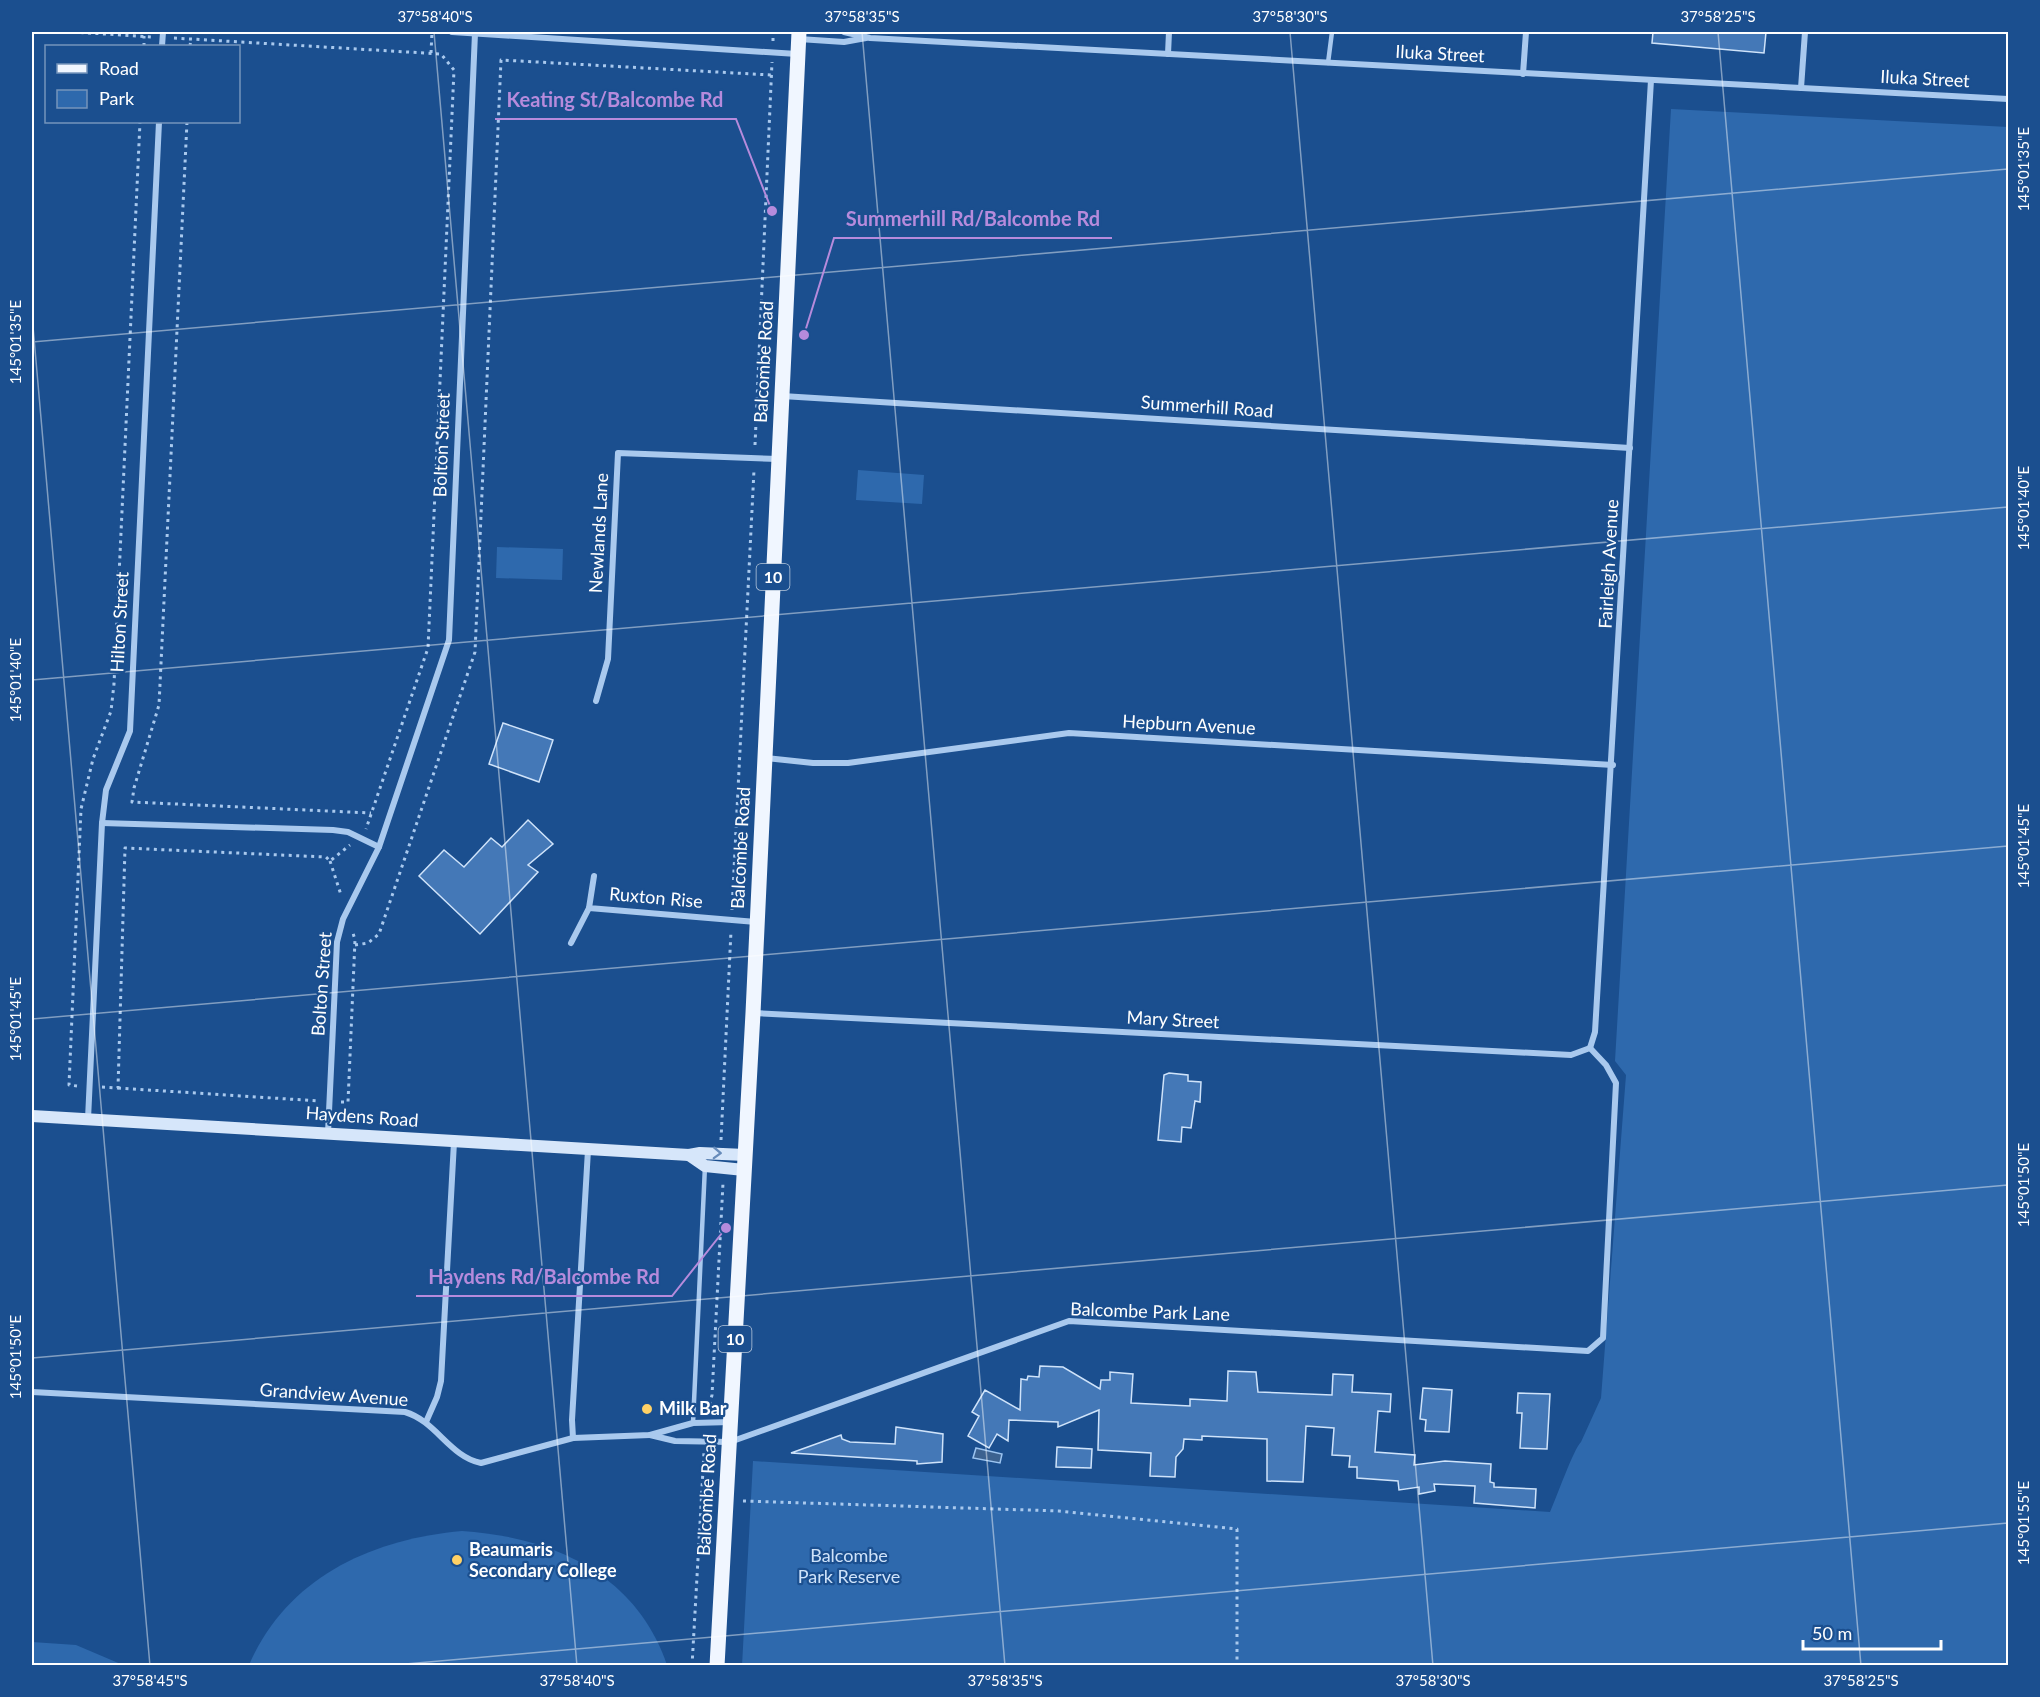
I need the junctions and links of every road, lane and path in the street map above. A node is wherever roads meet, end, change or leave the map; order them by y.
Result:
1 (73, 32) edge
2 (432, 32) edge
3 (452, 32) edge
4 (773, 32) edge
5 (844, 32) edge
6 (1169, 32) edge
7 (1332, 32) edge
8 (1526, 32) edge
9 (1805, 32) edge
10 (475, 33) junction
11 (163, 34) edge
12 (144, 36) junction
13 (870, 38) junction
14 (191, 39) junction
15 (798, 42) edge
16 (144, 45) edge
17 (190, 45) edge
18 (772, 52) junction
19 (431, 53) junction
20 (1168, 54) junction
21 (1328, 63) junction
22 (1523, 74) junction
23 (771, 75) junction
24 (1651, 80) junction
25 (1801, 88) junction
26 (2008, 99) edge
27 (140, 123) edge
28 (159, 123) edge
29 (187, 123) edge
30 (781, 396) junction
31 (1630, 448) junction
32 (754, 459) junction
33 (778, 459) junction
34 (596, 701) dead end
35 (765, 758) junction
36 (1613, 765) junction
37 (371, 813) junction
38 (102, 823) junction
39 (363, 838) junction
40 (379, 847) junction
41 (330, 861) junction
42 (594, 876) dead end
43 (589, 908) junction
44 (346, 912) junction
45 (731, 919) junction
46 (757, 922) junction
47 (571, 943) dead end
48 (355, 945) junction
49 (753, 1013) junction
50 (1590, 1048) junction
51 (90, 1086) junction
52 (118, 1088) junction
53 (329, 1101) junction
54 (32, 1116) edge
55 (88, 1119) junction
56 (328, 1133) junction
57 (454, 1142) junction
58 (588, 1150) junction
59 (721, 1153) junction
60 (689, 1155) junction
61 (744, 1162) junction
62 (705, 1166) junction
63 (724, 1169) junction
64 (32, 1392) edge
65 (426, 1422) junction
66 (708, 1422) junction
67 (731, 1422) junction
68 (693, 1423) junction
69 (650, 1435) junction
70 (573, 1438) junction
71 (706, 1441) junction
72 (730, 1442) junction
73 (726, 1502) junction
74 (692, 1665) edge
75 (717, 1665) edge
76 (1237, 1665) edge

1 - 12 path
2 - 19 path
3 - 10 street, Iluka Street
4 - 18 path
5 - 13 street, Iluka Street
6 - 20 street
7 - 21 lane
8 - 22 street
9 - 25 street
10 - 18 street, Iluka Street
10 - 40 street, Bolton Street
11 - 12 path
11 - 14 path
12 - 16 path
13 - 15 street, Iluka Street
13 - 20 street, Iluka Street
14 - 17 path
14 - 19 path
15 - 18 street, Iluka Street
15 - 30 main road, Balcombe Road / 10
18 - 23 path
19 - 37 path
20 - 21 street, Iluka Street
21 - 22 street, Iluka Street
22 - 24 street, Iluka Street
23 - 32 path
23 - 48 path
24 - 25 street, Iluka Street
24 - 31 street, Fairleigh Avenue
25 - 26 street, Iluka Street
27 - 51 path
28 - 38 street, Hilton Street
29 - 37 path
30 - 31 street, Summerhill Road
30 - 33 main road, Balcombe Road / 10
31 - 36 street, Fairleigh Avenue
32 - 33 street, Newlands Lane
32 - 34 street, Newlands Lane
32 - 45 path
33 - 35 main road, Balcombe Road / 10
35 - 36 street, Hepburn Avenue
35 - 46 main road, Balcombe Road / 10
36 - 50 street, Fairleigh Avenue
37 - 39 path
38 - 39 street
38 - 51 street, Hilton Street
39 - 40 street
39 - 41 path
40 - 44 street, Bolton Street
41 - 44 path
41 - 52 path
42 - 43 street, Ruxton Rise
43 - 45 street, Ruxton Rise
43 - 47 street, Ruxton Rise
44 - 48 path
44 - 53 street, Bolton Street
45 - 46 street, Ruxton Rise
45 - 59 path
46 - 49 main road, Balcombe Road / 10
48 - 53 path
49 - 50 street, Mary Street
49 - 61 main road, Balcombe Road / 10
50 - 72 street, Balcombe Park Lane
51 - 52 path
51 - 55 street, Hilton Street
52 - 53 path
53 - 56 street, Bolton Street
54 - 55 street, Haydens Road
55 - 56 street, Haydens Road
56 - 57 street, Haydens Road
57 - 58 street, Haydens Road
57 - 65 street
58 - 60 street, Haydens Road
58 - 70 street
60 -> 59 street, Haydens Road
59 - 61 street, Haydens Road
60 - 62 street
61 - 63 street
61 - 67 main road, Balcombe Road / 10
62 - 63 street
62 - 68 lane
63 - 66 path
64 - 65 street, Grandview Avenue
65 - 70 street, Grandview Avenue
66 - 67 street, Grandview Avenue
66 - 68 street, Grandview Avenue
67 - 72 main road, Balcombe Road / 10
68 - 69 street, Grandview Avenue
69 - 70 street, Grandview Avenue
69 - 71 street, Grandview Avenue
71 - 72 street, Grandview Avenue
71 - 74 path
72 - 73 main road, Balcombe Road / 10
73 - 75 main road, Balcombe Road / 10
73 - 76 path

